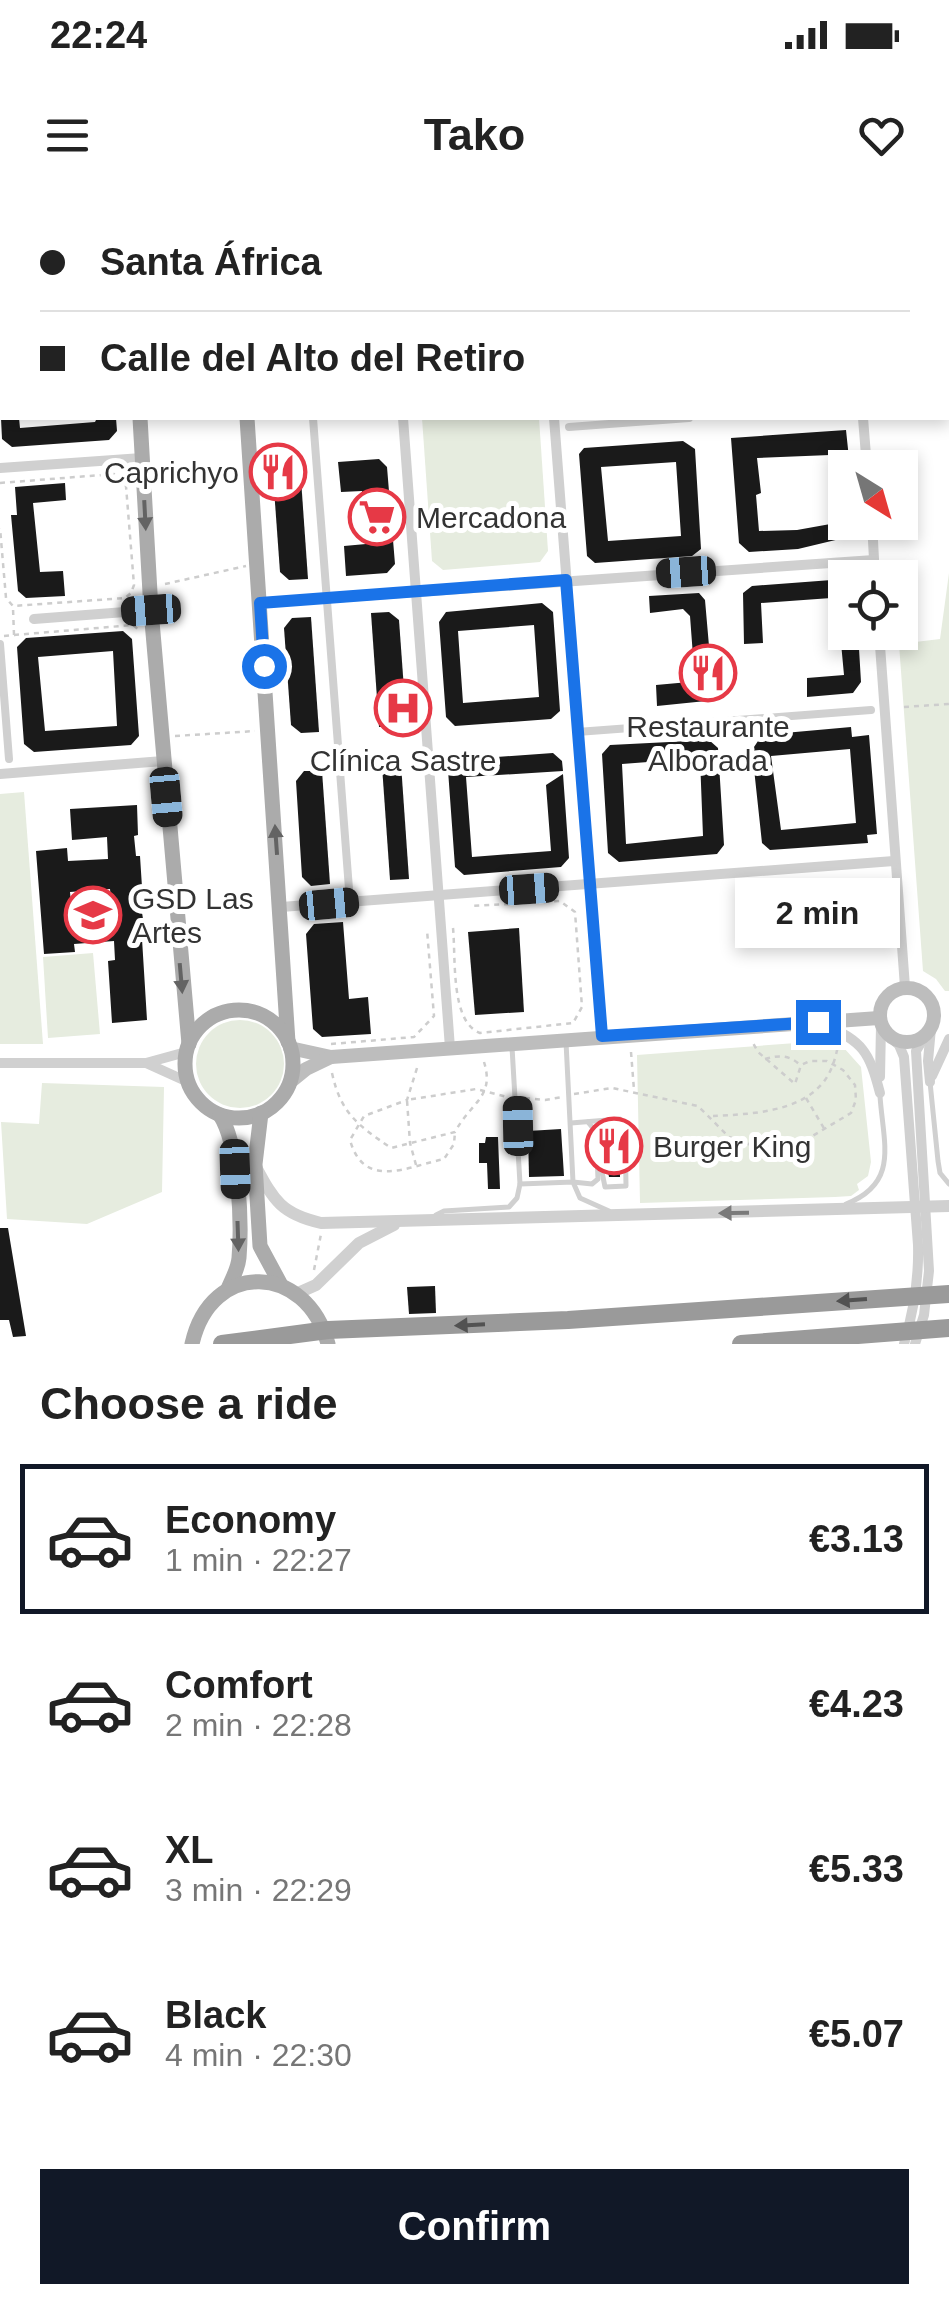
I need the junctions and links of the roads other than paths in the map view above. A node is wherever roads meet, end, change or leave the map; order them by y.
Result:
1 (140, 420) edge
2 (247, 420) edge
3 (313, 420) edge
4 (404, 420) edge
5 (554, 420) edge
6 (659, 420) edge
7 (863, 420) edge
8 (569, 426) dead end
9 (866, 450) edge
10 (142, 458) junction
11 (0, 468) edge
12 (873, 540) edge
13 (874, 560) edge
14 (828, 563) edge
15 (566, 580) junction
16 (416, 590) junction
17 (326, 597) junction
18 (260, 603) junction
19 (151, 610) junction
20 (34, 618) dead end
21 (0, 644) edge
22 (880, 650) edge
23 (871, 710) dead end
24 (577, 732) junction
25 (9, 759) dead end
26 (164, 761) junction
27 (0, 774) edge
28 (894, 861) junction
29 (591, 884) junction
30 (438, 896) junction
31 (350, 902) junction
32 (281, 908) junction
33 (905, 987) junction
34 (818, 1022) junction
35 (935, 1022) edge
36 (882, 1026) junction
37 (602, 1036) junction
38 (566, 1039) junction
39 (949, 1039) edge
40 (512, 1043) junction
41 (289, 1045) junction
42 (188, 1048) junction
43 (450, 1048) junction
44 (331, 1050) junction
45 (146, 1062) junction
46 (0, 1063) edge
47 (911, 1063) junction
48 (188, 1082) junction
49 (290, 1082) junction
50 (930, 1082) junction
51 (880, 1092) junction
52 (261, 1114) junction
53 (220, 1115) junction
54 (588, 1122) junction
55 (572, 1123) junction
56 (598, 1155) junction
57 (255, 1164) junction
58 (573, 1182) junction
59 (520, 1184) junction
60 (949, 1184) edge
61 (949, 1206) edge
62 (831, 1210) junction
63 (622, 1215) junction
64 (426, 1220) junction
65 (400, 1221) junction
66 (281, 1285) junction
67 (228, 1289) junction
68 (298, 1293) junction
69 (949, 1294) edge
70 (949, 1328) edge
71 (193, 1339) edge
72 (222, 1344) edge
73 (328, 1344) edge
74 (741, 1344) edge
75 (904, 1344) edge
76 (915, 1344) edge

1 - 10 main road
2 - 18 main road
3 - 17 street
4 - 16 street
5 - 15 street
6 - 8 street
7 - 9 street
10 - 11 street
10 -> 19 main road
12 - 13 street
14 - 15 street
15 - 16 street
15 - 24 street
16 - 17 street
16 - 30 street
17 - 18 street
17 - 31 street
32 -> 18 main road
19 - 20 street
19 - 26 main road
21 - 25 street
22 - 28 street
23 - 24 street
24 - 29 street
26 - 27 street
26 -> 42 main road
28 - 29 street
28 - 33 street
29 - 30 street
29 - 37 street
30 - 31 street
30 - 43 street
31 - 32 street
32 - 41 main road
33 - 35 main road
33 - 36 main road
34 - 36 main road
34 - 37 main road
34 - 51 street
35 - 36 main road
35 - 47 street
35 - 50 street
36 - 47 street
36 - 51 street
37 - 38 main road
38 - 40 main road
38 - 55 lane
39 - 50 street
40 - 43 main road
40 - 59 lane
41 - 42 main road
41 - 44 main road
41 - 49 main road
42 - 45 street
42 - 48 main road
43 - 44 main road
44 - 49 main road
45 - 46 street
45 - 48 street
47 - 75 street
47 - 76 street
48 - 53 main road
49 - 52 main road
50 - 60 lane
51 - 62 lane
52 - 53 main road
52 - 57 main road
53 -> 67 main road
54 - 55 lane
54 - 56 lane
54 - 56 lane
55 - 58 lane
56 - 58 lane
57 - 65 street
57 - 66 main road
58 - 59 lane
58 - 63 lane
59 - 64 lane
61 - 62 street
62 -> 63 street
63 - 64 street
64 - 65 street
65 - 68 street
66 - 67 main road
66 - 68 main road
67 - 71 main road
68 - 73 main road
69 -> 72 highway
70 - 74 highway

